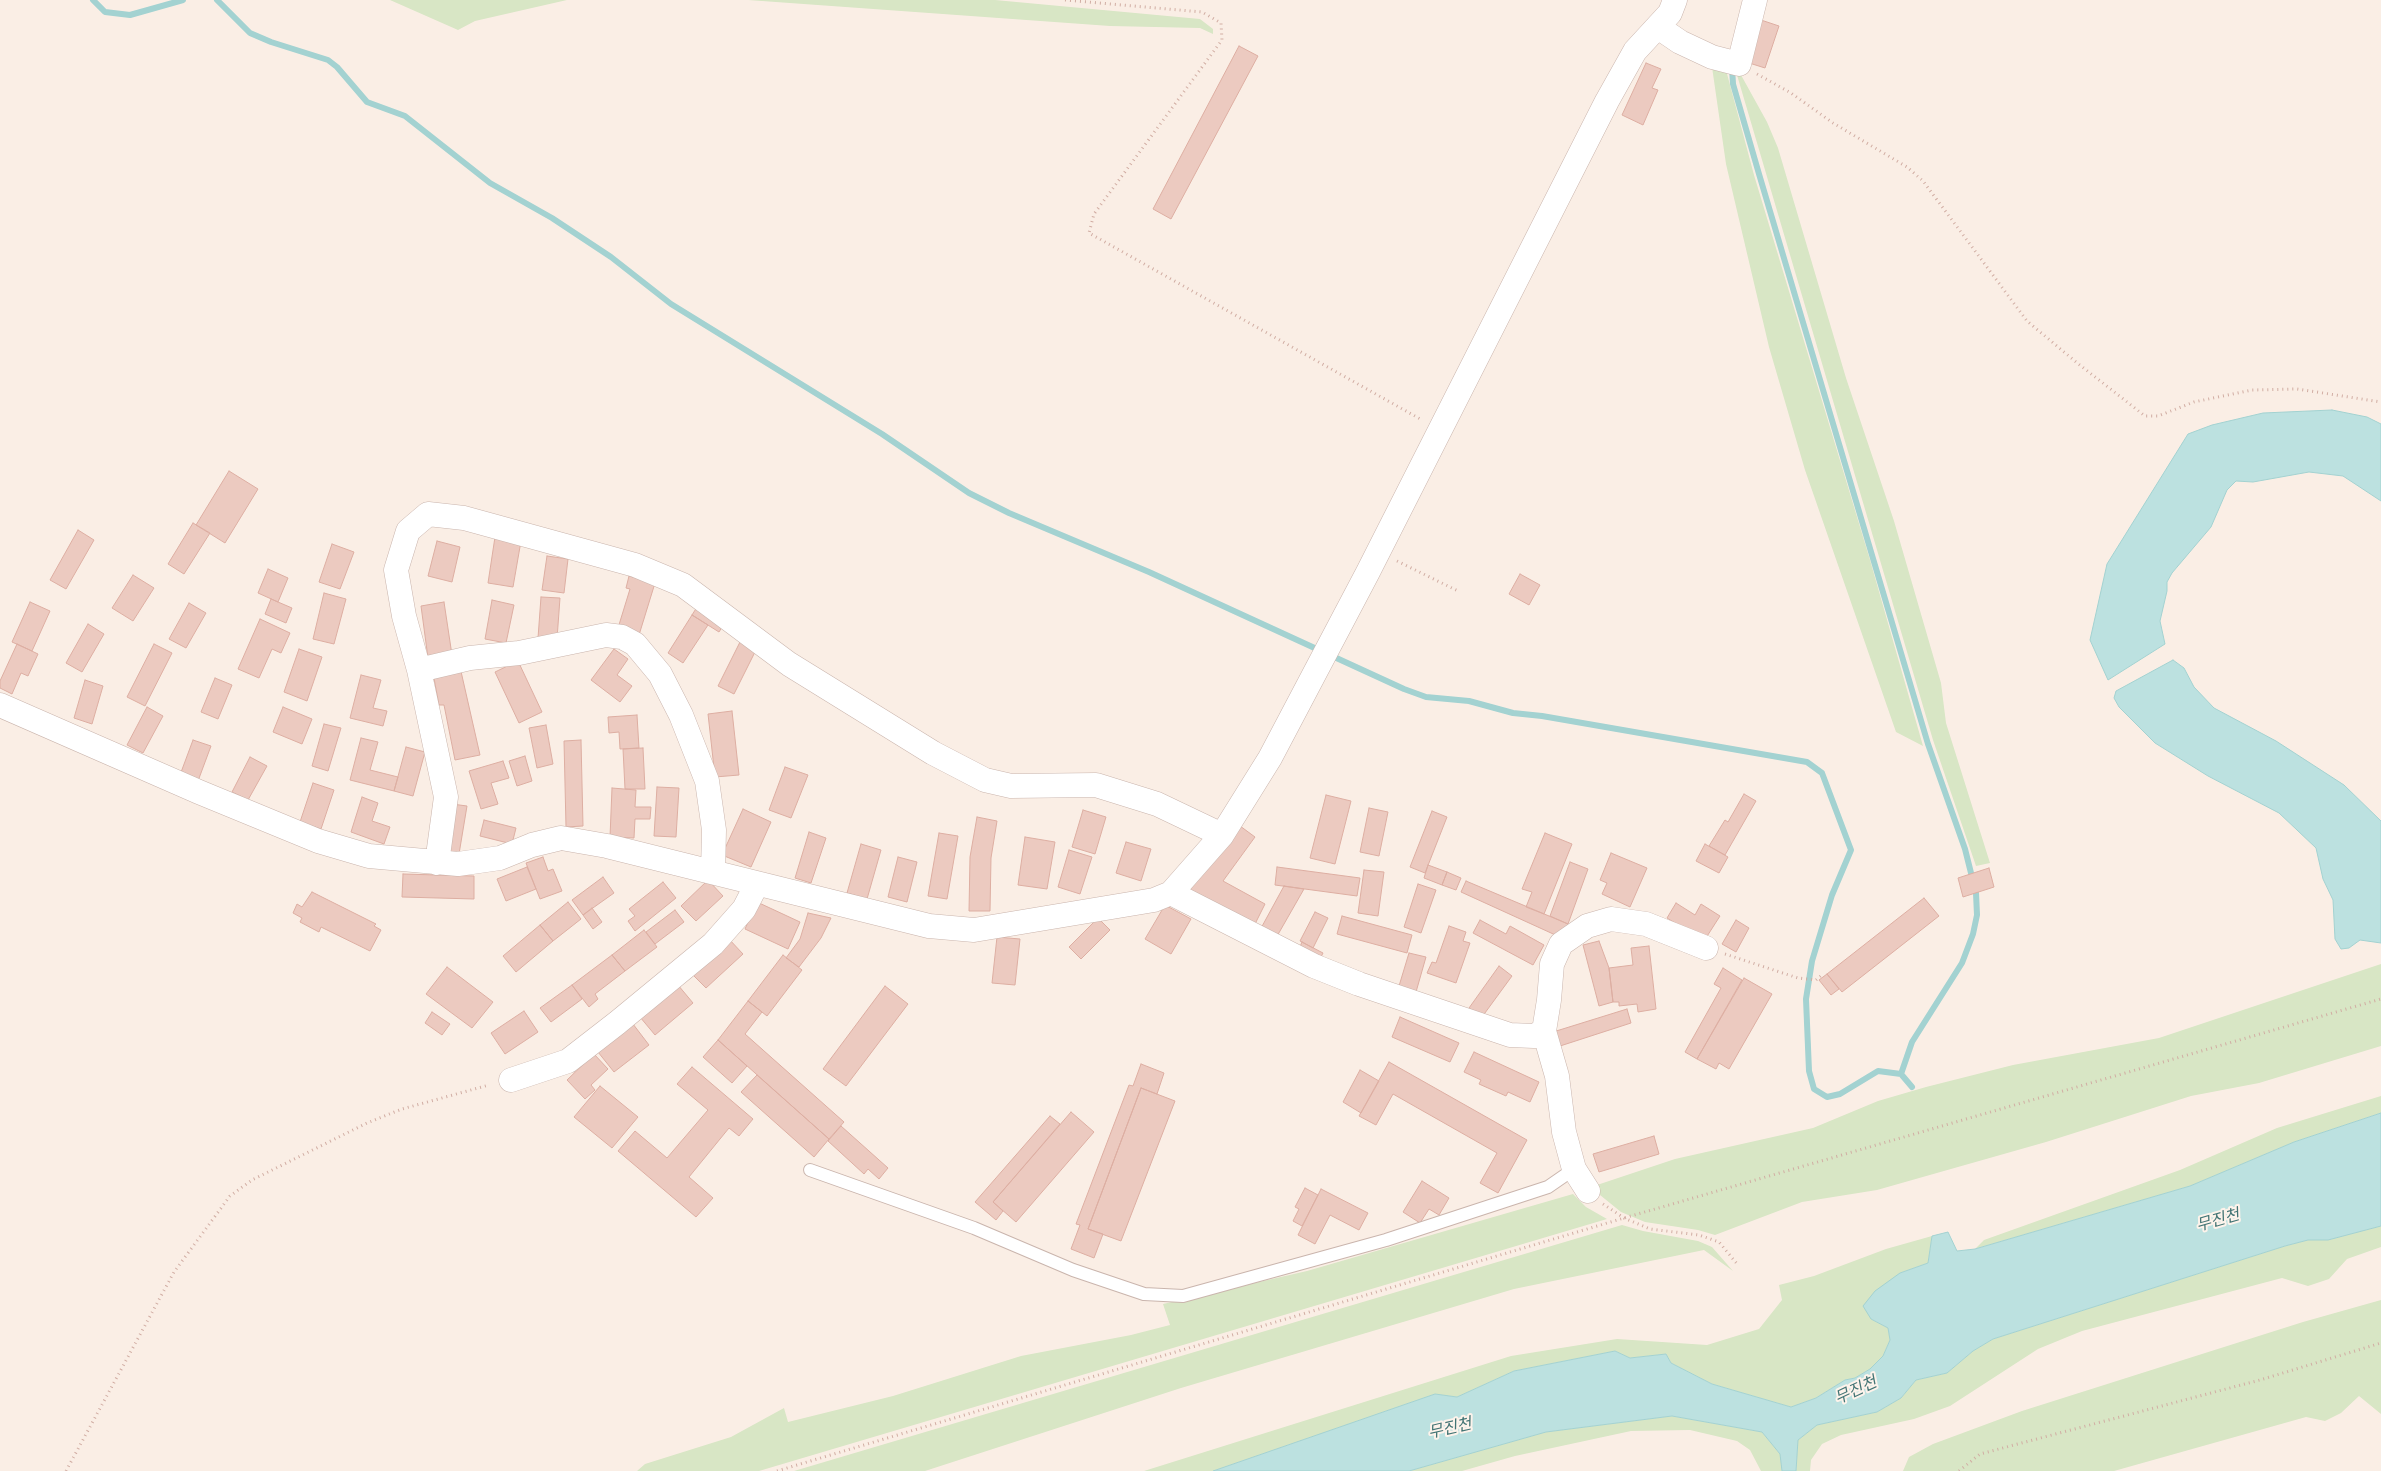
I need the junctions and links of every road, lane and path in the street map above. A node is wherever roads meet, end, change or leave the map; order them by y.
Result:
1 (1065, 0) edge
2 (1675, 0) edge
3 (1755, 0) edge
4 (1658, 27) junction
5 (1733, 63) junction
6 (2381, 402) edge
7 (1440, 430) junction
8 (1378, 552) junction
9 (1458, 591) dead end
10 (419, 670) junction
11 (0, 705) edge
12 (1222, 835) junction
13 (437, 863) junction
14 (713, 872) junction
15 (757, 884) junction
16 (1171, 893) junction
17 (1706, 948) joint
18 (1823, 974) dead end
19 (2381, 999) edge
20 (1544, 1031) junction
21 (511, 1080) joint
22 (1574, 1169) junction
23 (810, 1170) dead end
24 (1588, 1191) joint
25 (1624, 1218) junction
26 (1738, 1265) dead end
27 (2381, 1343) edge
28 (66, 1471) edge
29 (776, 1471) edge
30 (1959, 1471) edge

1 - 7 path
2 - 4 street
3 - 5 street
4 - 5 street
4 - 7 street
5 - 6 path
7 - 8 street
8 - 9 path
8 - 12 street
10 - 12 street
10 - 13 street
10 - 14 street
11 - 13 street
12 - 16 street
13 - 14 street
14 - 15 street
15 - 16 street
15 - 21 street
16 - 20 street
17 - 18 path
17 - 20 street
19 - 25 path
20 - 22 street
21 - 28 path
22 - 23 lane
22 - 24 street
24 - 25 path
25 - 26 path
25 - 29 path
27 - 30 path

